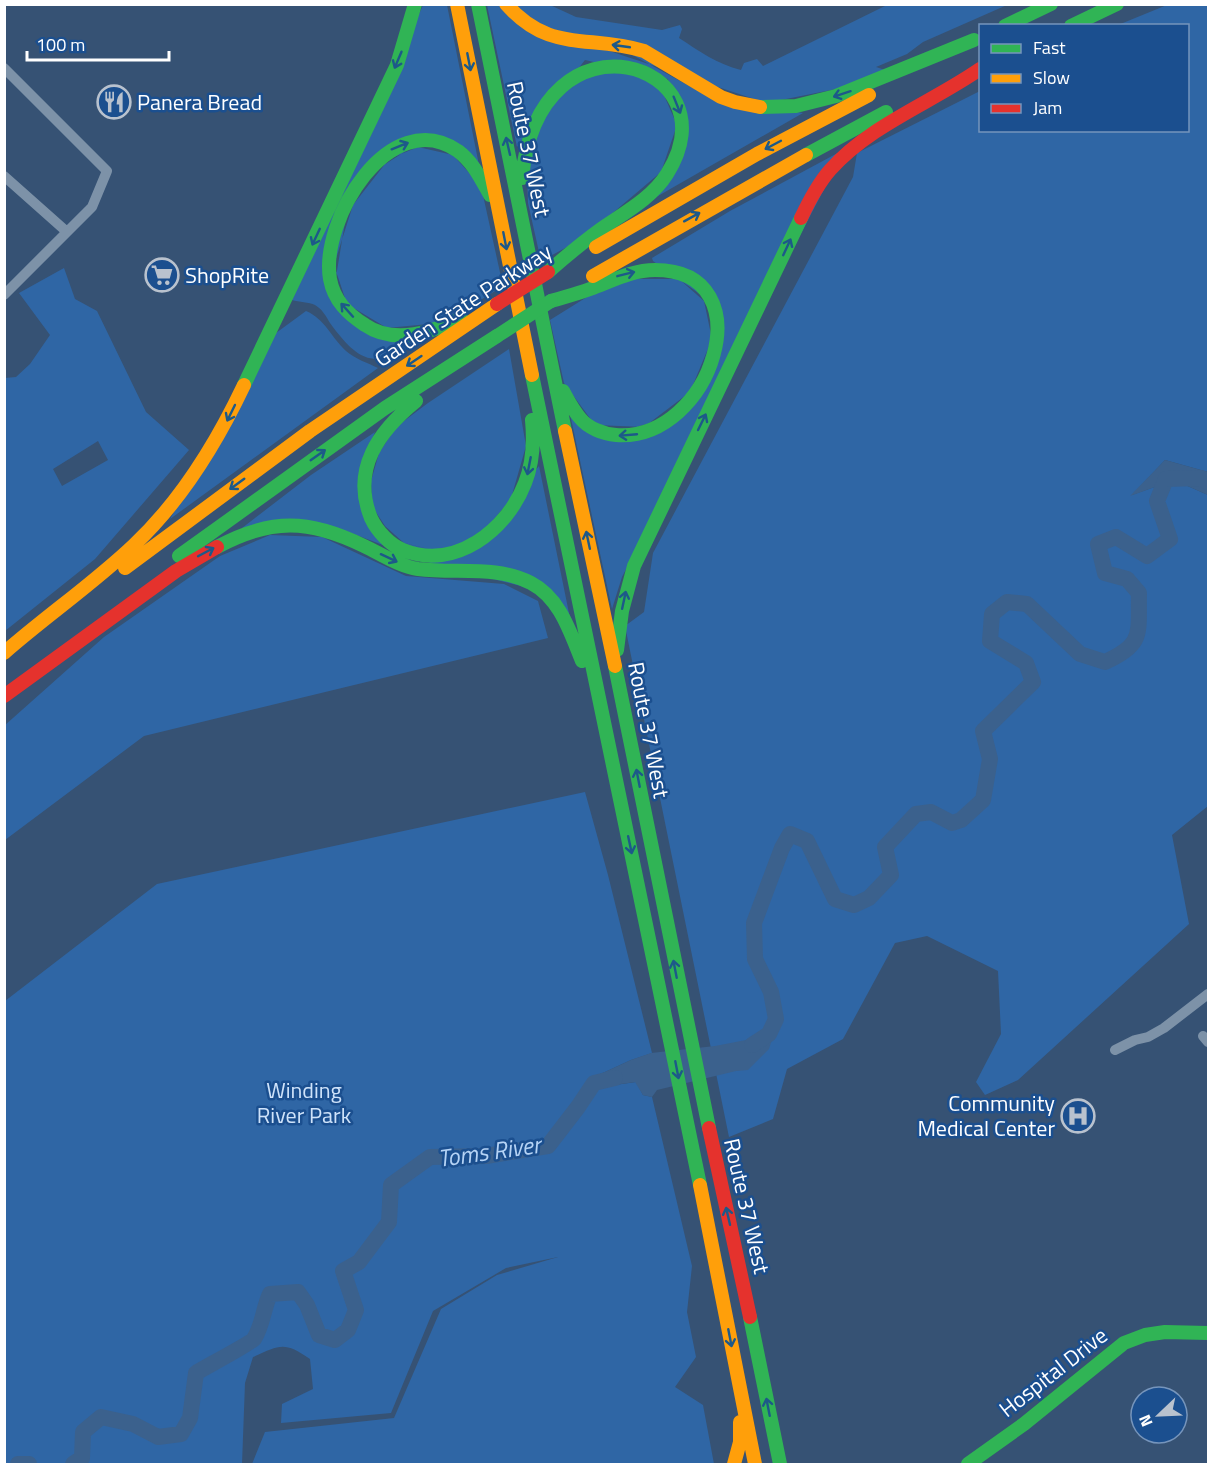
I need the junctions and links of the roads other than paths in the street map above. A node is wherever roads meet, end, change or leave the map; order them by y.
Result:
1 (415, 4) edge
2 (457, 4) edge
3 (478, 4) edge
4 (506, 4) edge
5 (1051, 4) edge
6 (1117, 4) edge
7 (1009, 24) edge
8 (1075, 24) edge
9 (977, 39) edge
10 (4, 68) edge
11 (979, 70) edge
12 (979, 70) edge
13 (4, 176) edge
14 (500, 214) junction
15 (522, 217) junction
16 (67, 232) junction
17 (548, 272) junction
18 (4, 295) edge
19 (551, 301) junction
20 (497, 304) junction
21 (497, 336) junction
22 (548, 348) junction
23 (534, 387) junction
24 (4, 653) edge
25 (4, 664) edge
26 (4, 695) edge
27 (622, 700) junction
28 (601, 706) junction
29 (1209, 994) edge
30 (1114, 1050) dead end
31 (1209, 1333) edge
32 (736, 1369) junction
33 (734, 1464) edge
34 (755, 1464) edge
35 (780, 1464) edge
36 (968, 1464) edge

1 -> 24 main road
2 -> 14 main road, Route 37 West
15 -> 3 main road, Route 37 West
9 -> 4 main road
5 - 7 main road
6 - 8 main road
9 -> 17 main road, Garden State Parkway
10 - 16 street
19 -> 11 main road, Garden State Parkway
27 -> 12 main road
13 - 16 street
20 -> 14 main road
14 -> 23 main road, Route 37 West
15 -> 17 main road
15 - 22 main road, Route 37 West
16 - 18 street
17 - 20 main road, Garden State Parkway, bridge
19 - 21 main road, Garden State Parkway, bridge
19 -> 22 main road
20 -> 25 main road, Garden State Parkway
23 -> 21 main road
26 -> 21 main road, Garden State Parkway
27 -> 22 main road, Route 37 West
23 - 28 main road, Route 37 West
26 -> 28 main road
35 -> 27 main road, Route 37 West
28 -> 32 main road, Route 37 West
29 - 30 street
31 - 36 main road, Hospital Drive
32 - 33 main road
32 - 34 main road, Route 37 West

